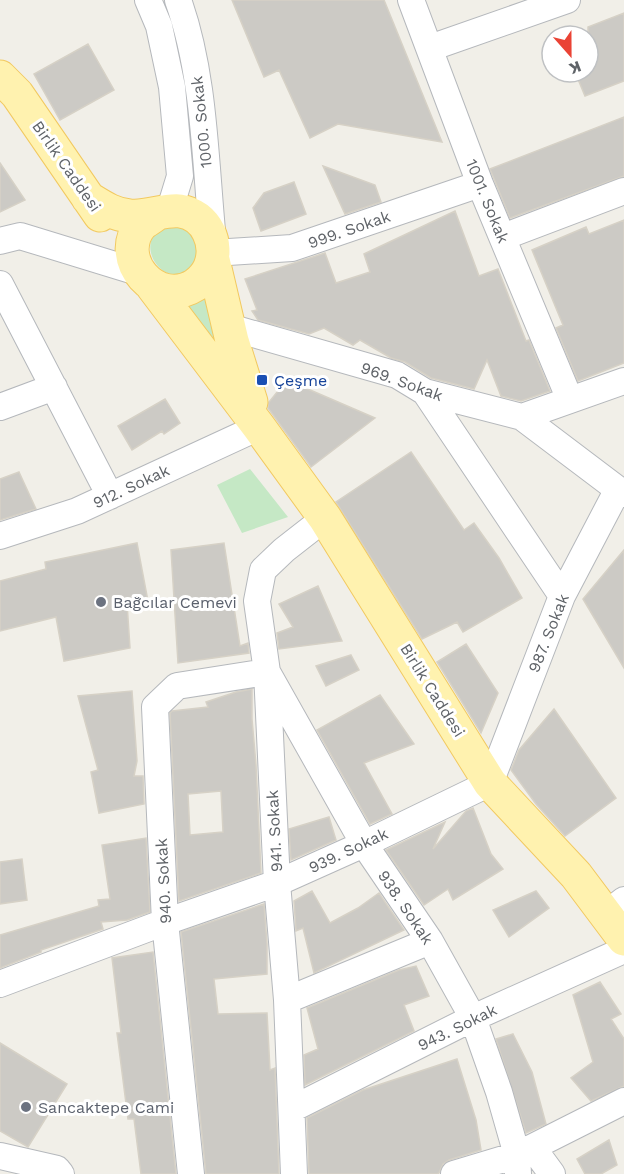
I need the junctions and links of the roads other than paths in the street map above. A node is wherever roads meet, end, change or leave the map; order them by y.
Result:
1 (148, 0) edge
2 (178, 0) edge
3 (411, 0) edge
4 (567, 0) edge
5 (430, 48) junction
6 (0, 76) edge
7 (480, 184) junction
8 (624, 191) edge
9 (88, 198) junction
10 (163, 213) junction
11 (503, 237) junction
12 (0, 241) edge
13 (213, 253) junction
14 (142, 272) junction
15 (0, 284) edge
16 (229, 327) junction
17 (624, 381) edge
18 (54, 387) junction
19 (425, 392) junction
20 (570, 400) junction
21 (0, 407) edge
22 (522, 417) junction
23 (259, 427) junction
24 (621, 491) edge
25 (110, 496) junction
26 (325, 518) junction
27 (0, 536) edge
28 (562, 596) junction
29 (267, 672) junction
30 (490, 783) junction
31 (364, 844) junction
32 (277, 883) junction
33 (618, 917) edge
34 (165, 922) junction
35 (430, 941) junction
36 (624, 950) edge
37 (0, 984) edge
38 (287, 1000) junction
39 (473, 1018) junction
40 (292, 1109) junction
41 (620, 1110) edge
42 (0, 1156) edge
43 (523, 1159) edge
44 (61, 1174) edge
45 (191, 1174) edge
46 (294, 1174) edge
47 (454, 1174) edge
48 (552, 1174) edge

1 - 10 street
2 - 13 street, 1000. Sokak
3 - 5 street, 1001. Sokak
4 - 5 street
5 - 7 street, 1001. Sokak
6 - 9 main road, Birlik Caddesi
7 - 11 street, 1001. Sokak
7 - 13 street, 999. Sokak
8 - 11 street
9 - 10 main road
9 - 14 main road, Birlik Caddesi
10 - 13 main road
10 - 14 main road
11 - 20 street, 1001. Sokak
12 - 14 street
13 - 14 main road
13 - 16 main road, Birlik Caddesi
14 - 23 main road, Birlik Caddesi
15 - 18 street
16 - 19 street, 969. Sokak
16 - 23 main road, Birlik Caddesi
17 - 20 street
18 - 21 street
18 - 25 street
19 - 22 street, 969. Sokak
19 - 28 street
20 - 22 street
22 - 24 street, 969. Sokak
23 - 25 street, 912. Sokak
23 - 26 main road, Birlik Caddesi
24 - 28 street, 987. Sokak
25 - 27 street, 912. Sokak
26 - 29 street, 941. Sokak
26 - 30 main road, Birlik Caddesi
28 - 30 street, 987. Sokak
29 - 31 street, 938. Sokak
29 - 32 street, 941. Sokak
29 - 34 street, 940. Sokak
30 - 31 street, 939. Sokak
30 - 33 main road, Birlik Caddesi
31 - 32 street, 939. Sokak
31 - 35 street, 938. Sokak
32 - 34 street, 939. Sokak
32 - 38 street, 941. Sokak
34 - 37 street, 939. Sokak
34 - 45 street, 940. Sokak
35 - 38 street
35 - 39 street, 938. Sokak
36 - 39 street, 943. Sokak
38 - 40 street, 941. Sokak
39 - 40 street, 943. Sokak
39 - 43 street, 938. Sokak
40 - 46 street, 941. Sokak
41 - 43 street
42 - 44 street
43 - 47 street
43 - 48 street

